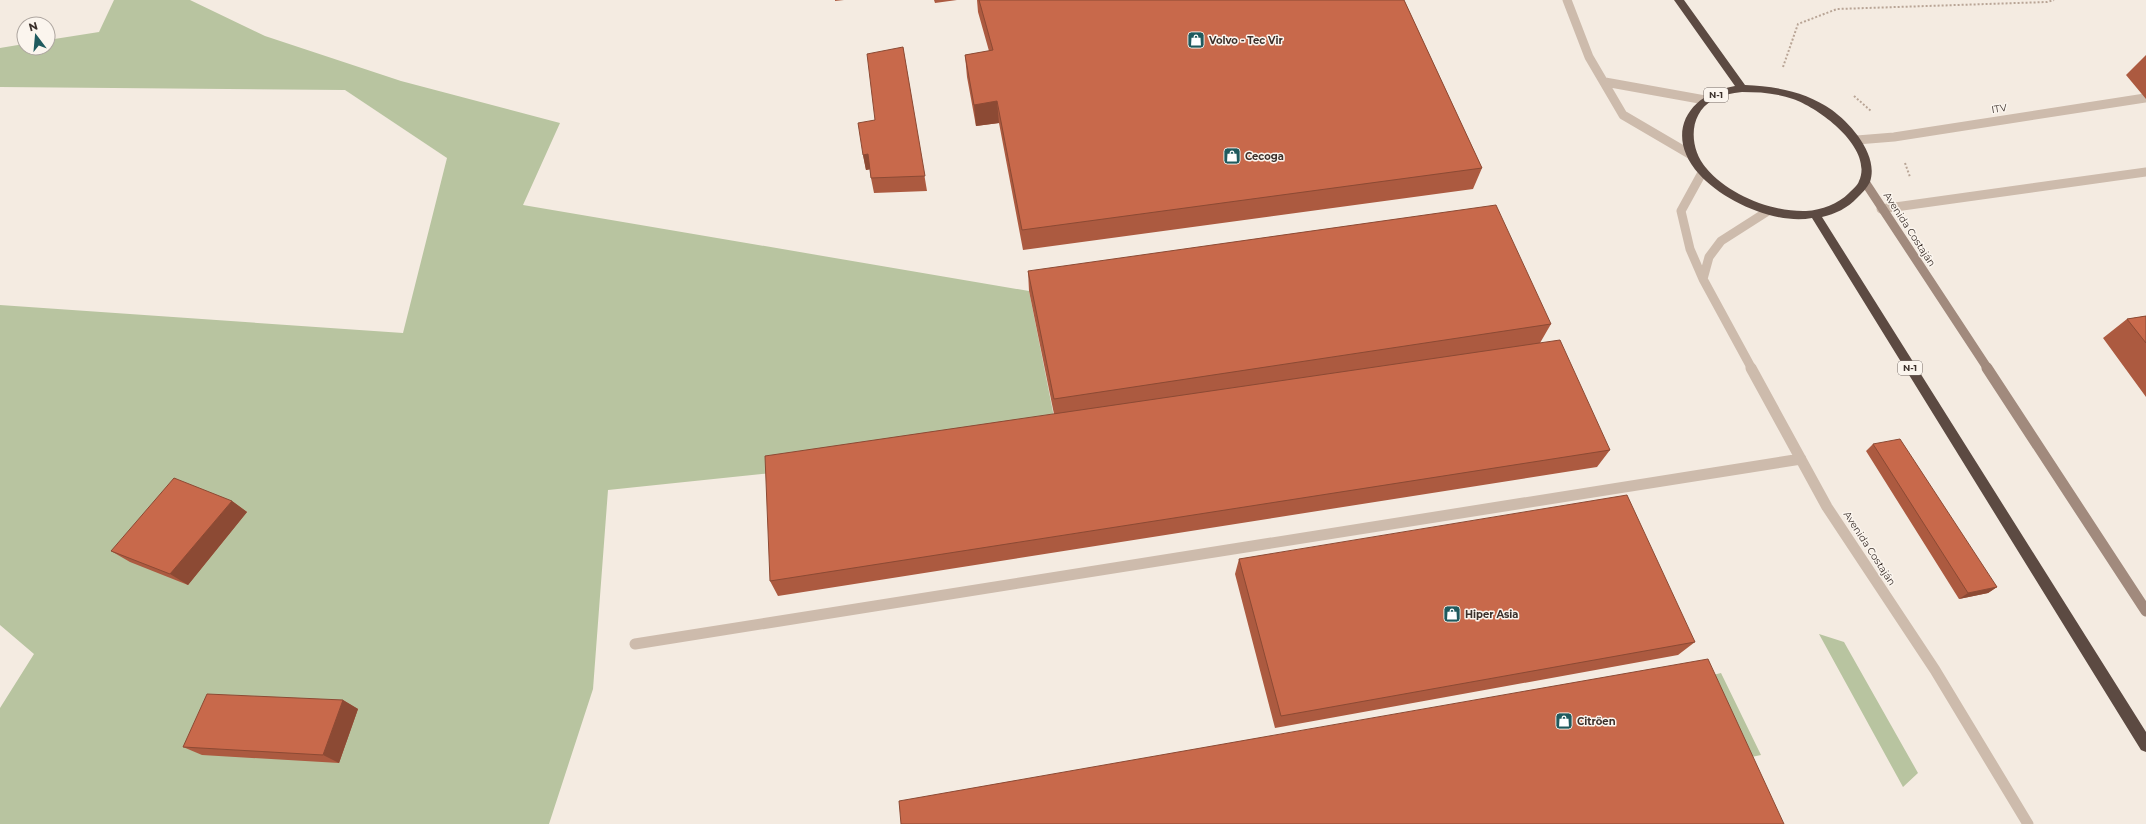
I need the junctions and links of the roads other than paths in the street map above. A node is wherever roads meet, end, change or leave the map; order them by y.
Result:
1 (1567, 0) edge
2 (1679, 0) edge
3 (1605, 82) junction
4 (1742, 88) junction
5 (2145, 98) dead end
6 (1705, 100) junction
7 (1856, 140) junction
8 (1693, 156) junction
9 (1703, 171) junction
10 (2146, 172) edge
11 (1865, 182) junction
12 (1881, 209) junction
13 (1768, 210) junction
14 (1815, 214) junction
15 (1703, 279) junction
16 (1801, 459) junction
17 (2146, 611) edge
18 (635, 644) dead end
19 (2146, 745) edge
20 (2028, 824) edge

1 - 3 lane
2 - 4 highway, N-1
3 - 6 lane
3 - 8 lane
4 - 6 highway, N-1
4 - 7 highway, N-1
5 - 7 lane, ITV
6 - 8 highway, N-1
7 - 11 highway, N-1
8 - 9 highway, N-1
9 - 13 highway, N-1
9 - 15 lane, Avenida Costaján
10 - 12 lane
11 - 12 street, Avenida Costaján
11 - 14 highway, N-1
12 - 17 street, Avenida Costaján
13 - 14 highway, N-1
13 - 15 lane
14 - 19 highway, N-1
15 - 16 lane, Avenida Costaján
16 - 18 lane
16 - 20 lane, Avenida Costaján

